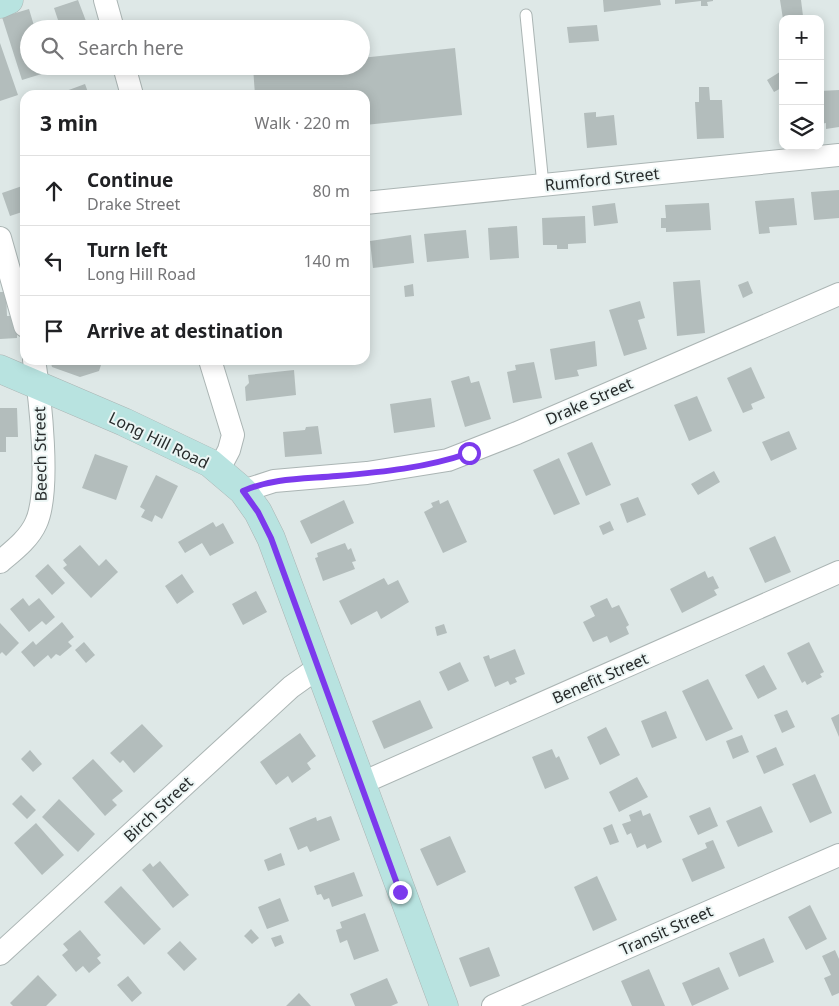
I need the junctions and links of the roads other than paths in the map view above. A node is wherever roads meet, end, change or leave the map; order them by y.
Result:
1 (9, 0) edge
2 (105, 0) edge
3 (0, 4) edge
4 (526, 15) dead end
5 (111, 20) edge
6 (126, 75) edge
7 (131, 90) edge
8 (839, 155) edge
9 (543, 185) junction
10 (370, 202) edge
11 (0, 238) edge
12 (839, 294) edge
13 (20, 308) edge
14 (212, 365) edge
15 (0, 369) edge
16 (36, 372) edge
17 (219, 469) junction
18 (243, 491) junction
19 (0, 562) edge
20 (839, 572) edge
21 (319, 667) junction
22 (362, 783) junction
23 (839, 855) edge
24 (0, 954) edge
25 (444, 1006) edge
26 (493, 1006) edge

1 - 3 main road
2 - 5 street
4 - 9 lane
6 - 7 street
8 - 9 street, Rumford Street
9 - 10 street, Rumford Street
11 - 13 street
12 - 18 street, Drake Street
14 - 17 street
15 - 16 main road, Long Hill Road
16 - 17 main road, Long Hill Road
16 - 19 street, Beech Street
17 - 18 main road, Long Hill Road
18 - 21 main road, Long Hill Road
20 - 22 street, Benefit Street
21 - 22 main road, Long Hill Road
21 - 24 street, Birch Street
22 - 25 main road, Long Hill Road
23 - 26 street, Transit Street

